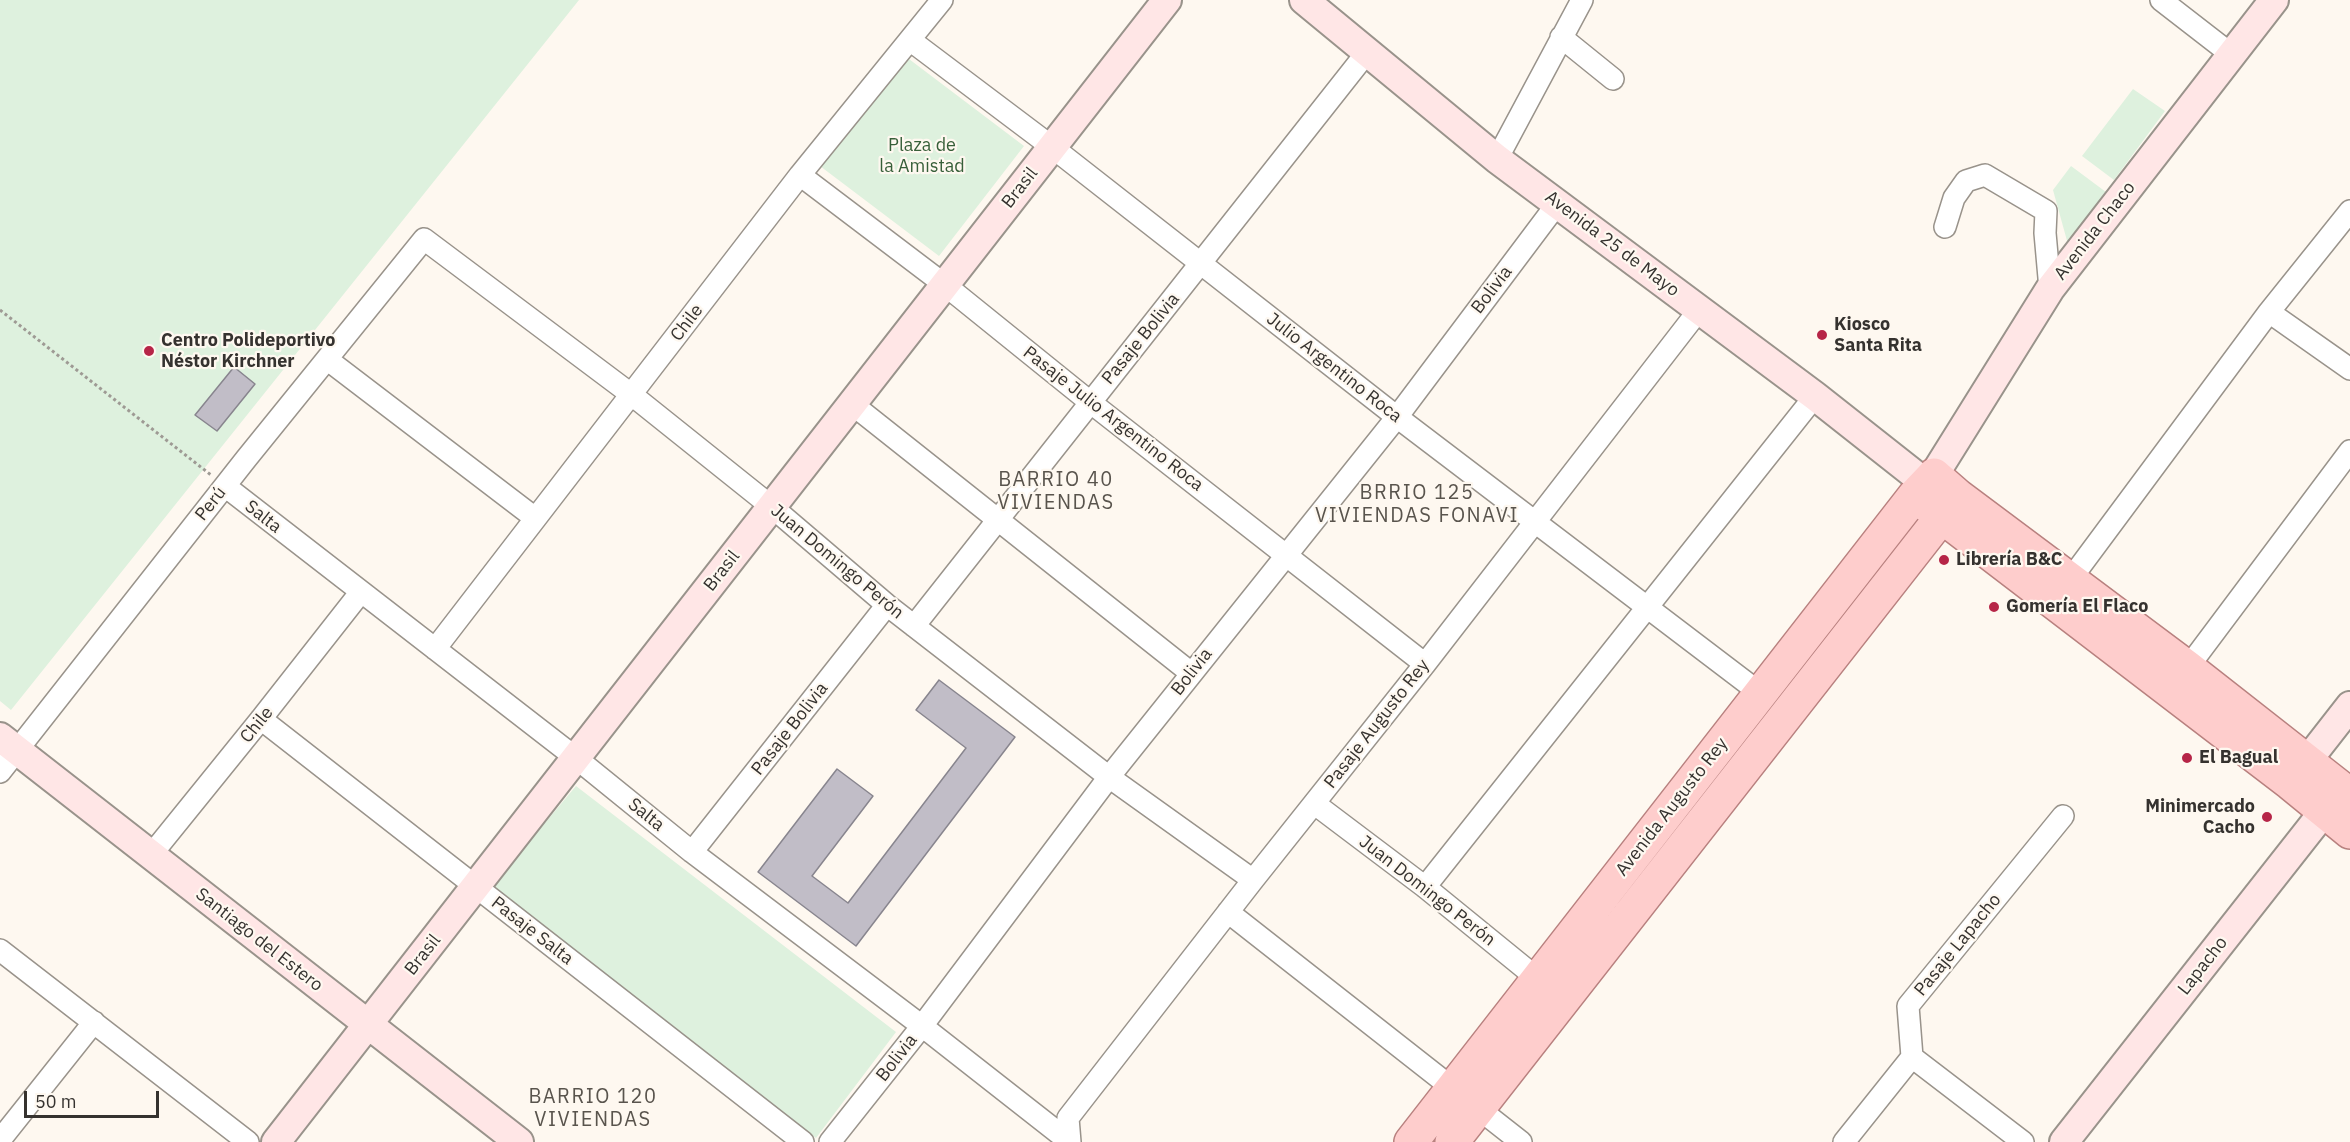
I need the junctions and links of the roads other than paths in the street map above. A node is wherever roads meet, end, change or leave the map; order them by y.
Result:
1 (942, 0) edge
2 (1167, 0) edge
3 (1304, 0) edge
4 (1582, 0) edge
5 (2161, 0) edge
6 (2274, 0) edge
7 (1561, 37) junction
8 (910, 40) junction
9 (1368, 51) junction
10 (2232, 56) junction
11 (1613, 79) dead end
12 (1052, 147) junction
13 (1497, 159) junction
14 (800, 175) junction
15 (1557, 204) junction
16 (2350, 211) edge
17 (1945, 227) dead end
18 (424, 238) joint
19 (1202, 264) junction
20 (945, 285) junction
21 (2050, 289) junction
22 (1699, 310) junction
23 (2269, 312) junction
24 (328, 360) junction
25 (2350, 369) edge
26 (632, 395) junction
27 (1815, 396) junction
28 (1090, 402) junction
29 (852, 404) junction
30 (1397, 417) junction
31 (2350, 451) edge
32 (1924, 484) junction
33 (225, 486) junction
34 (772, 507) junction
35 (1950, 507) junction
36 (535, 518) junction
37 (997, 521) junction
38 (1535, 522) junction
39 (1285, 554) junction
40 (2062, 591) junction
41 (360, 592) junction
42 (887, 604) junction
43 (1647, 606) junction
44 (914, 626) junction
45 (435, 650) junction
46 (1425, 664) junction
47 (1191, 673) junction
48 (2179, 680) junction
49 (1760, 693) junction
50 (2350, 706) edge
51 (261, 719) junction
52 (5, 753) edge
53 (576, 758) junction
54 (2299, 772) junction
55 (1109, 777) junction
56 (2339, 798) edge
57 (1315, 804) junction
58 (2063, 816) dead end
59 (2350, 832) edge
60 (692, 852) junction
61 (151, 855) junction
62 (1253, 880) junction
63 (1425, 887) junction
64 (476, 888) junction
65 (1228, 912) junction
66 (0, 950) edge
67 (1538, 979) junction
68 (94, 1022) junction
69 (368, 1026) junction
70 (922, 1026) junction
71 (1912, 1056) junction
72 (1453, 1088) junction
73 (1479, 1109) junction
74 (0, 1140) edge
75 (248, 1142) edge
76 (276, 1142) edge
77 (519, 1142) edge
78 (803, 1142) edge
79 (830, 1142) edge
80 (1070, 1142) edge
81 (1411, 1142) edge
82 (1452, 1142) edge
83 (1521, 1142) edge
84 (1844, 1142) edge
85 (2023, 1142) edge
86 (2064, 1142) edge

1 - 8 street, Chile
2 - 12 street, Brasil
3 - 9 street, Avenida 25 de Mayo
4 - 7 street
5 - 10 street
6 - 10 street, Avenida Chaco
7 - 11 street
7 - 13 street
8 - 12 street, Julio Argentino Roca
8 - 14 street, Chile
9 - 13 street, Avenida 25 de Mayo
9 - 19 street, Pasaje Bolivia
10 - 21 street, Avenida Chaco
12 - 19 street, Julio Argentino Roca
12 - 20 street, Brasil
13 - 15 street, Avenida 25 de Mayo
14 - 20 street, Pasaje Julio Argentino Roca
14 - 26 street, Chile
15 - 22 street, Avenida 25 de Mayo
15 - 30 street, Bolivia
16 - 23 street
17 - 21 street
18 - 24 street, Perú
18 - 26 street, Juan Domingo Perón
19 - 28 street, Pasaje Bolivia
19 - 30 street, Julio Argentino Roca
20 - 28 street, Pasaje Julio Argentino Roca
20 - 29 street, Brasil
21 - 32 street, Avenida Chaco
22 - 27 street, Avenida 25 de Mayo
22 - 38 street, Pasaje Augusto Rey
23 - 25 street
23 - 40 street
24 - 33 street, Perú
24 - 36 street
26 - 34 street, Juan Domingo Perón
26 - 36 street, Chile
27 - 32 street, Avenida 25 de Mayo
27 - 43 street
28 - 37 street, Pasaje Bolivia
28 - 39 street, Pasaje Julio Argentino Roca
29 - 34 street, Brasil
29 - 37 street
30 - 38 street, Julio Argentino Roca
30 - 39 street, Bolivia
31 - 48 street
32 - 35 main road, Avenida 25 de Mayo
32 - 49 main road, Avenida Augusto Rey
33 - 41 street, Salta
33 - 52 street, Perú
34 - 42 street, Juan Domingo Perón
34 - 53 street, Brasil
35 - 40 main road, Avenida 25 de Mayo
35 - 73 main road, Avenida Augusto Rey
36 - 45 street, Chile
37 - 44 street, Pasaje Bolivia
37 - 47 street
38 - 43 street, Julio Argentino Roca
38 - 46 street, Pasaje Augusto Rey
39 - 46 street, Pasaje Julio Argentino Roca
39 - 47 street, Bolivia
40 - 48 main road, Avenida 25 de Mayo
41 - 45 street, Salta
41 - 51 street, Chile
42 - 44 street, Juan Domingo Perón
42 - 60 street, Pasaje Bolivia
43 - 49 street, Julio Argentino Roca
43 - 63 street
44 - 55 street, Juan Domingo Perón
45 - 53 street, Salta
46 - 57 street, Pasaje Augusto Rey
47 - 55 street, Bolivia
48 - 54 main road, Avenida 25 de Mayo
49 - 67 main road, Avenida Augusto Rey
50 - 54 street
51 - 61 street, Chile
51 - 64 street, Pasaje Salta
52 - 61 street, Santiago del Estero
53 - 60 street, Salta
53 - 64 street, Brasil
54 - 56 main road, Avenida 25 de Mayo
55 - 62 street, Juan Domingo Perón
55 - 70 street, Bolivia
56 - 59 main road, Avenida 25 de Mayo
56 - 86 street, Lapacho
57 - 62 street, Pasaje Augusto Rey
57 - 63 street, Juan Domingo Perón
58 - 71 street, Pasaje Lapacho
60 - 70 street, Salta
61 - 69 street, Santiago del Estero
62 - 65 street, Pasaje Augusto Rey
63 - 67 street, Juan Domingo Perón
64 - 69 street, Brasil
64 - 78 street, Pasaje Salta
65 - 72 street
65 - 80 street, Pasaje Augusto Rey
66 - 68 street
67 - 72 main road, Avenida Augusto Rey
68 - 74 street
68 - 75 street
69 - 76 street, Brasil
69 - 77 street, Santiago del Estero
70 - 79 street, Bolivia
70 - 80 street, Salta
71 - 84 street
71 - 85 street
72 - 73 street
72 - 81 main road, Avenida Augusto Rey
73 - 82 main road, Avenida Augusto Rey
73 - 83 street

